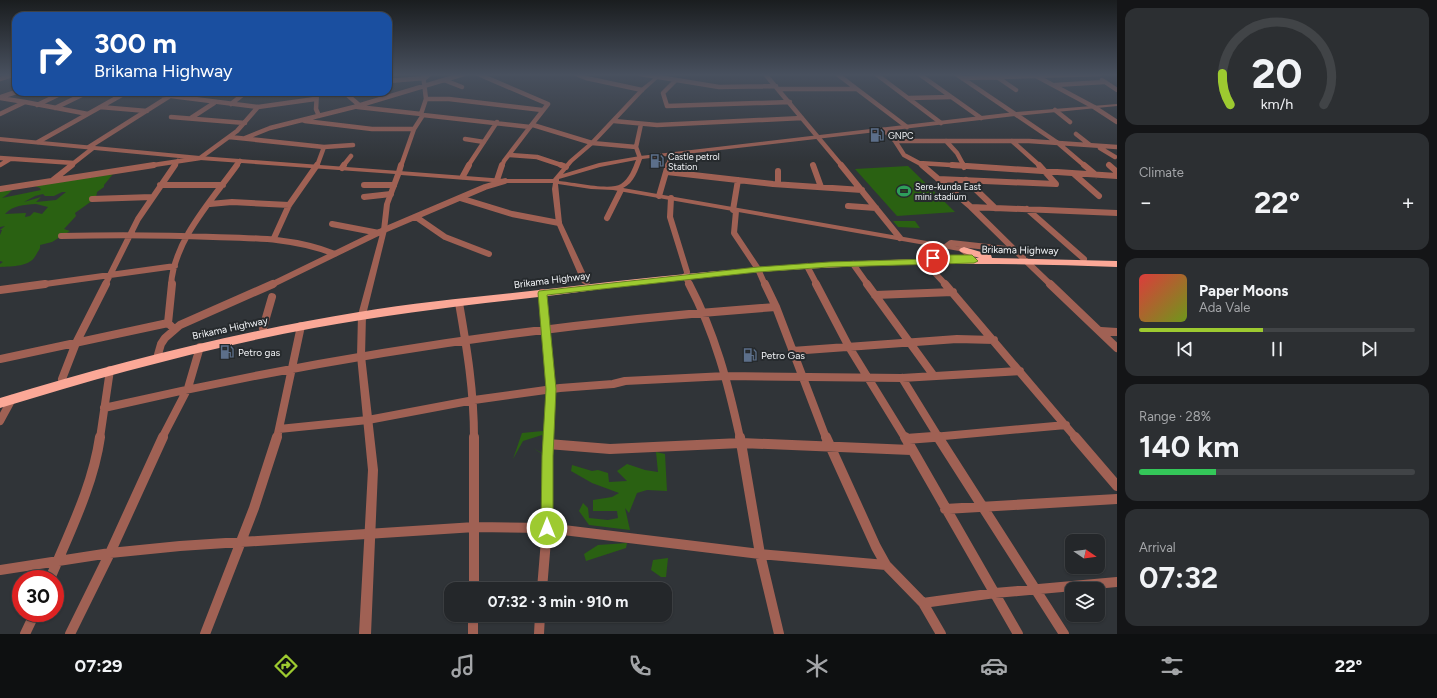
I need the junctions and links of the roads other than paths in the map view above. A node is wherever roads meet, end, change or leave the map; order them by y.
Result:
1 (22, 104) edge
2 (31, 104) edge
3 (40, 104) edge
4 (64, 104) edge
5 (106, 104) edge
6 (159, 104) edge
7 (213, 104) edge
8 (224, 104) edge
9 (231, 104) joint
10 (282, 104) edge
11 (315, 104) edge
12 (364, 104) edge
13 (425, 104) edge
14 (492, 104) edge
15 (547, 104) edge
16 (630, 104) edge
17 (666, 104) edge
18 (741, 104) edge
19 (791, 104) edge
20 (876, 104) edge
21 (916, 104) edge
22 (960, 104) edge
23 (1000, 104) edge
24 (1088, 104) edge
25 (37, 105) junction
26 (359, 105) joint
27 (1117, 105) edge
28 (354, 106) junction
29 (100, 107) junction
30 (258, 107) junction
31 (1094, 107) junction
32 (55, 108) junction
33 (542, 110) junction
34 (1055, 110) junction
35 (147, 111) junction
36 (0, 114) edge
37 (88, 114) junction
38 (422, 114) junction
39 (1015, 114) junction
40 (319, 116) junction
41 (171, 117) dead end
42 (1117, 117) edge
43 (191, 118) junction
44 (802, 118) junction
45 (981, 118) junction
46 (1111, 118) junction
47 (301, 121) junction
48 (614, 121) junction
49 (245, 122) junction
50 (497, 122) junction
51 (1070, 122) dead end
52 (1117, 122) edge
53 (941, 123) junction
54 (641, 124) junction
55 (532, 126) junction
56 (907, 127) junction
57 (414, 129) junction
58 (884, 130) junction
59 (1076, 134) dead end
60 (229, 137) junction
61 (245, 138) junction
62 (818, 138) junction
63 (0, 139) edge
64 (465, 139) dead end
65 (1012, 140) junction
66 (895, 141) junction
67 (946, 141) junction
68 (38, 142) junction
69 (484, 142) junction
70 (1058, 143) junction
71 (354, 144) dead end
72 (592, 144) junction
73 (1089, 145) junction
74 (91, 147) junction
75 (324, 147) junction
76 (636, 147) junction
77 (1116, 148) edge
78 (510, 155) junction
79 (671, 155) junction
80 (351, 156) dead end
81 (1115, 157) dead end
82 (0, 158) edge
83 (200, 158) junction
84 (640, 158) junction
85 (10, 159) junction
86 (178, 161) junction
87 (240, 161) junction
88 (74, 163) junction
89 (919, 163) junction
90 (0, 165) edge
91 (813, 165) dead end
92 (1109, 165) dead end
93 (317, 166) junction
94 (566, 167) junction
95 (964, 167) junction
96 (342, 168) junction
97 (778, 171) dead end
98 (399, 172) junction
99 (667, 172) junction
100 (1047, 172) junction
101 (1117, 172) edge
102 (1074, 174) junction
103 (1096, 175) junction
104 (463, 176) junction
105 (1117, 176) edge
106 (938, 179) junction
107 (52, 180) junction
108 (497, 180) junction
109 (505, 180) junction
110 (556, 180) junction
111 (738, 180) junction
112 (966, 180) junction
113 (778, 184) junction
114 (160, 185) junction
115 (223, 185) junction
116 (364, 185) dead end
117 (394, 185) junction
118 (821, 187) junction
119 (0, 189) edge
120 (618, 189) junction
121 (862, 190) junction
122 (391, 194) junction
123 (659, 196) junction
124 (1099, 196) dead end
125 (152, 197) junction
126 (364, 197) dead end
127 (460, 198) junction
128 (671, 198) junction
129 (92, 199) dead end
130 (210, 204) junction
131 (289, 205) junction
132 (848, 206) dead end
133 (971, 207) junction
134 (876, 208) junction
135 (995, 208) junction
136 (1027, 209) junction
137 (735, 210) junction
138 (1117, 213) edge
139 (416, 217) junction
140 (607, 218) dead end
141 (560, 223) junction
142 (332, 224) dead end
143 (382, 232) junction
144 (190, 235) junction
145 (61, 236) dead end
146 (129, 236) junction
147 (274, 238) junction
148 (900, 238) junction
149 (947, 246) junction
150 (335, 254) junction
151 (489, 254) dead end
152 (964, 255) junction
153 (1021, 256) junction
154 (1084, 259) junction
155 (923, 260) junction
156 (1117, 261) edge
157 (853, 264) junction
158 (1117, 264) edge
159 (175, 266) junction
160 (807, 266) junction
161 (757, 267) junction
162 (686, 274) junction
163 (109, 275) junction
164 (586, 283) junction
165 (0, 290) edge
166 (954, 292) junction
167 (542, 293) junction
168 (875, 295) junction
169 (272, 297) dead end
170 (459, 303) junction
171 (776, 307) junction
172 (704, 311) junction
173 (362, 313) junction
174 (168, 323) junction
175 (301, 326) junction
176 (263, 328) junction
177 (174, 329) junction
178 (545, 330) junction
179 (1100, 331) junction
180 (1117, 332) edge
181 (994, 340) junction
182 (466, 341) junction
183 (908, 342) junction
184 (76, 344) junction
185 (200, 347) junction
186 (849, 347) junction
187 (1117, 348) edge
188 (792, 351) junction
189 (157, 355) junction
190 (362, 356) junction
191 (0, 359) edge
192 (291, 369) junction
193 (110, 370) junction
194 (1020, 371) junction
195 (726, 376) junction
196 (934, 376) junction
197 (802, 377) junction
198 (869, 378) junction
199 (902, 378) junction
200 (62, 379) junction
201 (188, 388) junction
202 (551, 389) junction
203 (0, 398) edge
204 (12, 399) junction
205 (474, 400) junction
206 (0, 403) edge
207 (104, 408) junction
208 (368, 420) junction
209 (0, 421) edge
210 (1066, 425) junction
211 (279, 429) junction
212 (936, 436) junction
213 (906, 439) junction
214 (741, 443) junction
215 (548, 444) junction
216 (830, 447) junction
217 (911, 450) junction
218 (1117, 486) edge
219 (1117, 499) edge
220 (982, 506) junction
221 (945, 508) junction
222 (475, 527) junction
223 (547, 528) junction
224 (370, 533) junction
225 (242, 541) junction
226 (110, 553) junction
227 (760, 554) junction
228 (58, 561) junction
229 (886, 565) junction
230 (0, 570) edge
231 (54, 570) edge
232 (474, 582) edge
233 (543, 582) edge
234 (1117, 582) edge
235 (1038, 590) junction
236 (995, 594) junction
237 (922, 603) junction
238 (30, 622) edge
239 (473, 622) edge
240 (540, 622) edge
241 (25, 634) edge
242 (70, 634) edge
243 (205, 634) edge
244 (365, 634) edge
245 (473, 634) edge
246 (539, 634) edge
247 (779, 634) edge
248 (941, 634) edge
249 (1018, 634) edge
250 (1064, 634) edge

1 - 36 street
2 - 25 street
3 - 25 street
4 - 32 street
5 - 29 street
6 - 35 street
7 - 43 street
8 - 9 street
9 - 30 street
10 - 30 street
11 - 40 street
12 - 26 street
13 - 38 street
14 - 33 street
15 - 33 street
16 - 48 street
17 - 18 street
19 - 44 street
20 - 56 street
21 - 53 street
22 - 45 street
23 - 39 street
24 - 31 street
25 - 32 street
26 - 28 street
27 - 31 street
28 - 38 street
28 - 40 street
29 - 35 street
29 - 37 street
30 - 49 street
31 - 34 street
31 - 46 street
32 - 37 street
33 - 55 street
34 - 39 street
34 - 51 street
35 - 74 street
37 - 68 street
38 - 50 street
38 - 57 street
39 - 45 street
39 - 70 street
40 - 47 street
41 - 43 street
42 - 46 street
43 - 49 street
44 - 54 street
44 - 62 street
45 - 53 street
46 - 52 street
47 - 57 street
47 - 61 street
48 - 54 street
48 - 72 street
49 - 60 street
50 - 55 street
50 - 69 street
53 - 56 street
54 - 76 street
55 - 72 street
55 - 78 street
56 - 58 street
57 - 98 street
58 - 62 street
58 - 66 street
59 - 73 street
60 - 61 street
60 - 83 street
61 - 75 street
62 - 79 street
62 - 121 street
63 - 68 street
64 - 69 street
65 - 67 street
65 - 70 street
65 - 100 street
66 - 67 street
66 - 89 street
67 - 95 street
68 - 74 street
69 - 104 street
70 - 73 street
70 - 103 street
71 - 75 street
72 - 76 street
72 - 94 street
73 - 77 street
73 - 81 street
74 - 83 street
74 - 88 street
75 - 93 street
76 - 84 street
78 - 94 street
78 - 108 street
79 - 84 street
79 - 99 street
80 - 96 street
82 - 85 street
83 - 86 street
83 - 87 street
84 - 110 street
84 - 120 street
85 - 88 street
85 - 90 street
86 - 107 street
86 - 114 street
87 - 93 street
87 - 115 street
88 - 107 street
89 - 95 street
89 - 106 street
91 - 118 street
92 - 101 street
93 - 96 street
93 - 131 street
94 - 110 street
95 - 100 street
96 - 98 street
97 - 113 street
98 - 104 street
98 - 117 street
99 - 111 street
99 - 123 street
100 - 102 street
100 - 112 street
102 - 103 street
102 - 124 street
103 - 105 street
104 - 108 street
106 - 112 street
106 - 133 street
107 - 119 street
108 - 109 street
109 - 110 street
109 - 127 street
110 - 120 street
110 - 141 street
111 - 113 street
111 - 137 street
112 - 135 street
113 - 118 street
114 - 115 street
114 - 125 street
115 - 130 street
116 - 117 street
117 - 122 street
118 - 121 street
120 - 123 street
120 - 140 street
121 - 134 street
122 - 126 street
122 - 143 street
123 - 128 street
125 - 129 street
125 - 146 street
127 - 139 street
127 - 141 street
128 - 137 street
128 - 162 street
130 - 131 street
130 - 144 street
131 - 147 street
132 - 134 street
133 - 135 street
133 - 153 street
134 - 148 street
135 - 136 street
136 - 138 street
136 - 154 street
137 - 148 street
137 - 161 street
139 - 143 street
139 - 151 street
141 - 164 street
142 - 143 street
143 - 150 street
143 - 173 street
144 - 146 street
144 - 147 street
144 - 159 street
145 - 146 street
146 - 163 street
147 - 150 street
148 - 149 street
149 - 152 street
149 - 153 street
150 - 177 street
152 - 153 highway, Brikama Highway
152 - 153 highway, Brikama Highway
152 - 155 highway, Brikama Highway
152 - 155 highway, Brikama Highway
153 - 154 highway, Brikama Highway
153 - 158 highway, Brikama Highway
153 - 179 street
154 - 156 highway, Brikama Highway
155 - 157 highway, Brikama Highway
155 - 161 highway, Brikama Highway
155 - 166 street
157 - 160 highway, Brikama Highway
157 - 168 street
159 - 163 street
159 - 174 street
160 - 161 highway, Brikama Highway
160 - 186 street
161 - 162 highway, Brikama Highway
161 - 171 street
162 - 164 highway, Brikama Highway
162 - 167 highway, Brikama Highway
162 - 172 street
163 - 165 street
163 - 184 street
164 - 173 highway, Brikama Highway
166 - 168 street
166 - 181 street
167 - 170 highway, Brikama Highway
167 - 178 street
168 - 183 street
169 - 176 street
170 - 173 highway, Brikama Highway
170 - 182 street
171 - 172 street
171 - 188 street
172 - 178 street
172 - 195 street
173 - 175 highway, Brikama Highway
173 - 176 highway, Brikama Highway
173 - 190 street
174 - 177 street
174 - 184 street
175 - 185 highway, Brikama Highway
175 - 192 street
176 - 189 highway, Brikama Highway
177 - 189 street
178 - 182 street
178 - 202 street
179 - 180 street
179 - 187 street
181 - 183 street
181 - 194 street
182 - 190 street
182 - 205 street
183 - 186 street
183 - 196 street
184 - 191 street
184 - 200 street
185 - 189 highway, Brikama Highway
185 - 201 street
186 - 188 street
186 - 198 street
188 - 197 street
189 - 193 highway, Brikama Highway
189 - 200 highway, Brikama Highway
190 - 192 street
190 - 208 street
192 - 201 street
192 - 211 street
193 - 204 highway, Brikama Highway
193 - 207 street
194 - 196 street
194 - 210 street
195 - 197 street
195 - 202 street
195 - 214 street
196 - 199 street
197 - 198 street
197 - 216 street
198 - 199 street
198 - 213 street
199 - 212 street
200 - 203 highway, Brikama Highway
201 - 207 street
201 - 226 street
202 - 205 street
202 - 215 street
204 - 206 highway, Brikama Highway
204 - 209 street
205 - 208 street
205 - 222 street
207 - 228 street
208 - 211 street
208 - 224 street
210 - 212 street
210 - 218 street
211 - 225 street
212 - 213 street
212 - 220 street
213 - 217 street
214 - 215 street
214 - 216 street
214 - 227 street
215 - 223 street
216 - 217 street
216 - 229 street
217 - 221 street
219 - 220 street
220 - 221 street
220 - 235 street
221 - 236 street
222 - 223 street
222 - 224 street
222 - 232 street
223 - 227 street
223 - 233 street
224 - 225 street
224 - 244 street
225 - 226 street
225 - 243 street
226 - 228 street
226 - 242 street
227 - 229 street
227 - 247 street
228 - 230 street
228 - 231 street
229 - 237 street
234 - 235 street
235 - 236 street
235 - 250 street
236 - 237 street
236 - 249 street
237 - 248 street
238 - 241 street
239 - 245 street
240 - 246 street

